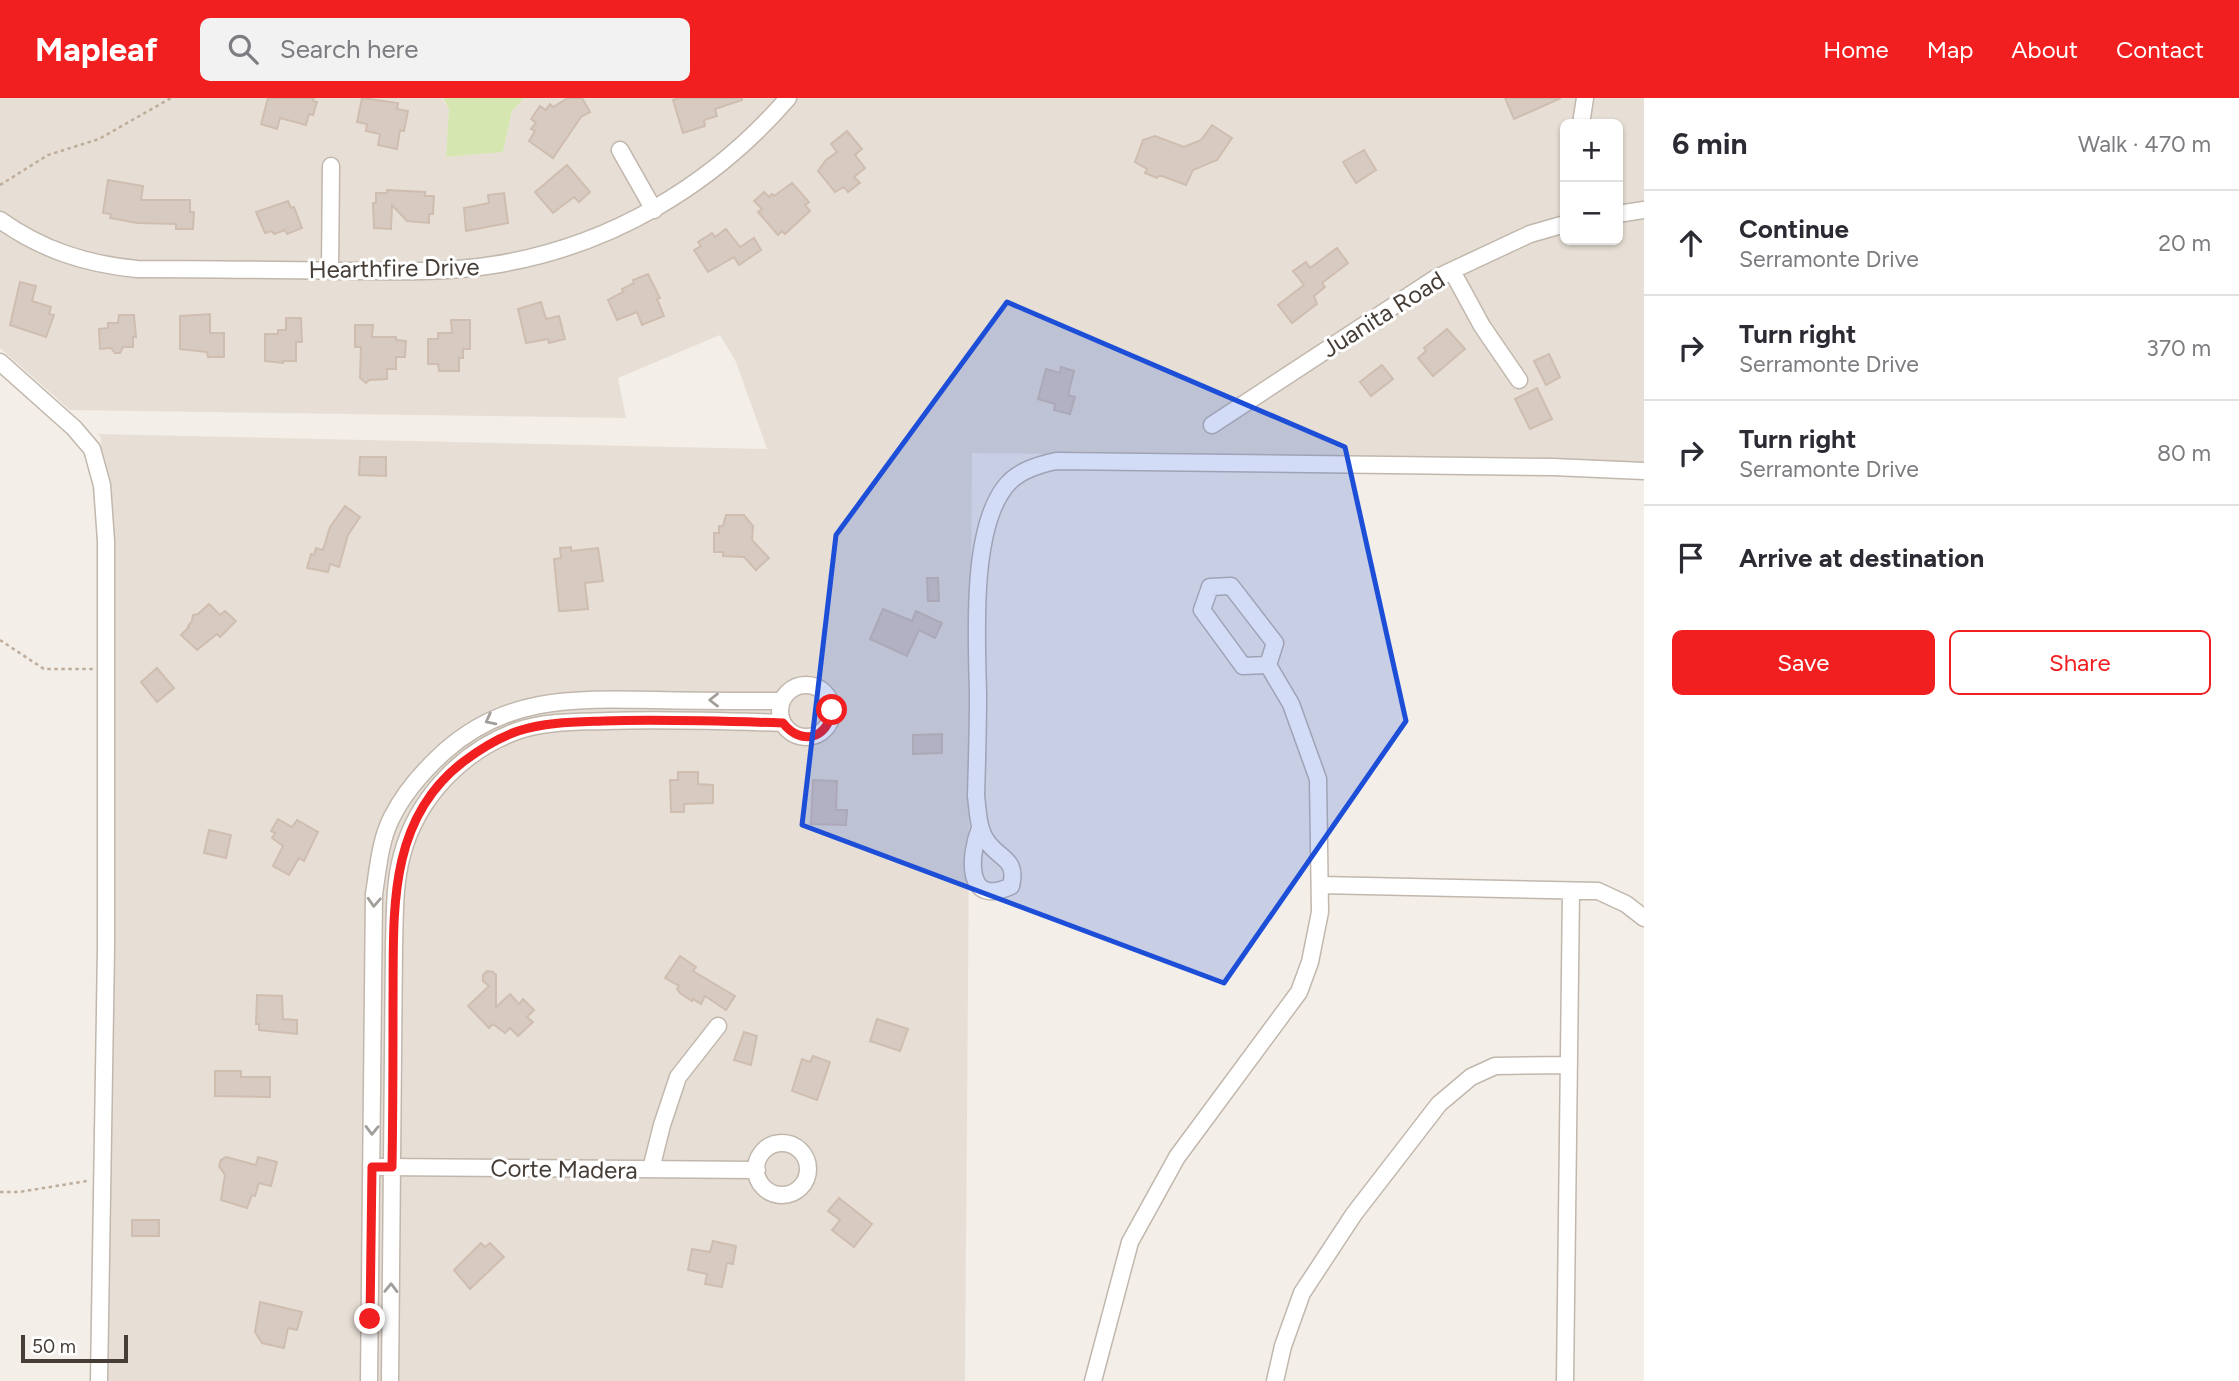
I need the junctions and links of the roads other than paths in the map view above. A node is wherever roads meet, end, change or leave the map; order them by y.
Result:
1 (788, 98) edge
2 (1585, 98) edge
3 (1582, 119) edge
4 (620, 150) dead end
5 (331, 166) dead end
6 (653, 210) junction
7 (1644, 210) edge
8 (1623, 213) edge
9 (0, 220) edge
10 (1560, 225) edge
11 (330, 271) junction
12 (1452, 271) junction
13 (0, 362) edge
14 (1519, 380) dead end
15 (1212, 425) dead end
16 (1644, 471) edge
17 (1268, 665) junction
18 (639, 700) junction
19 (782, 701) junction
20 (639, 720) junction
21 (783, 723) junction
22 (455, 742) junction
23 (467, 760) junction
24 (980, 828) dead end
25 (1320, 885) junction
26 (1571, 891) junction
27 (1644, 918) edge
28 (372, 944) junction
29 (394, 945) junction
30 (718, 1026) dead end
31 (1569, 1065) junction
32 (372, 1167) junction
33 (392, 1167) junction
34 (651, 1169) junction
35 (757, 1170) dead end
36 (99, 1381) edge
37 (369, 1381) edge
38 (390, 1381) edge
39 (1093, 1381) edge
40 (1275, 1381) edge
41 (1564, 1381) edge

1 - 6 street, Hearthfire Drive
2 - 3 street
4 - 6 street
5 - 11 street
6 - 11 street, Hearthfire Drive
7 - 8 street
9 - 11 street, Hearthfire Drive
10 - 12 street, Juanita Road
12 - 14 street
12 - 15 street, Juanita Road
13 - 36 street
16 - 24 street
17 - 17 street
17 - 25 street
19 -> 18 street
18 - 20 street
18 -> 22 street
19 - 21 street
19 - 21 street
20 - 21 street
20 - 23 street
22 - 23 street
22 -> 28 street
23 - 29 street
25 - 26 street
25 - 39 street
26 - 27 street
26 - 31 street
28 - 29 street
28 -> 32 street
29 - 33 street
30 - 34 street
31 - 40 street
31 - 41 street
32 - 33 street, Corte Madera
32 - 37 street
33 - 34 street, Corte Madera
38 -> 33 street
34 - 35 street, Corte Madera

